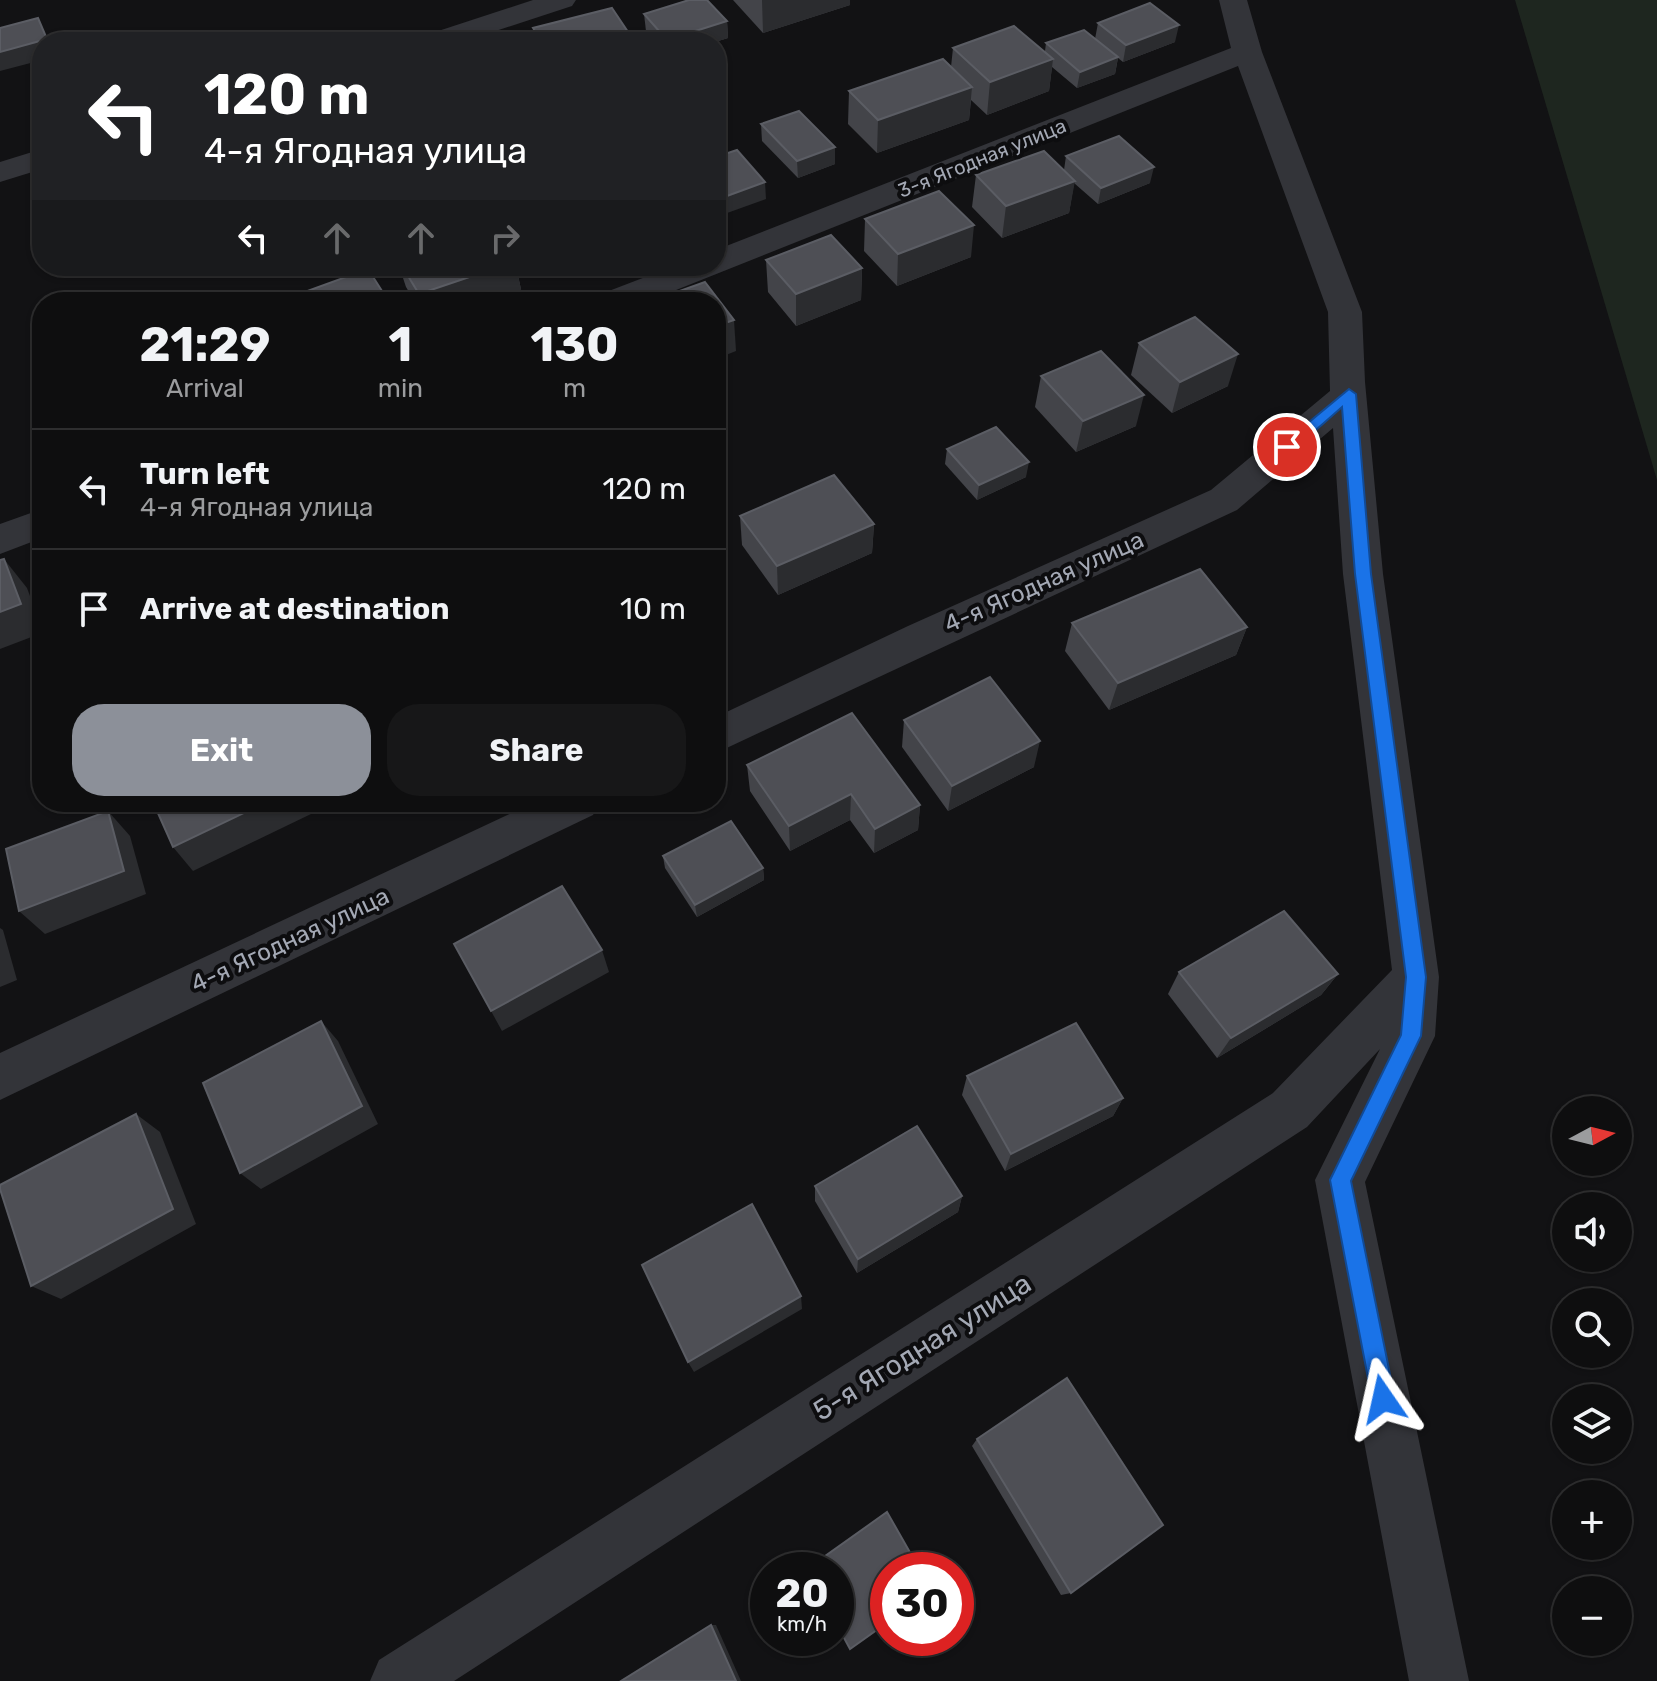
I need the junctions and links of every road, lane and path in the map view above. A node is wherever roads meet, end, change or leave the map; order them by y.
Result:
1 (562, 0) edge
2 (1233, 0) edge
3 (464, 32) edge
4 (1247, 52) junction
5 (32, 162) edge
6 (0, 172) edge
7 (726, 258) edge
8 (680, 276) edge
9 (639, 292) edge
10 (1349, 394) junction
11 (32, 527) edge
12 (0, 539) edge
13 (726, 731) edge
14 (557, 812) edge
15 (1416, 977) junction
16 (0, 1077) edge
17 (400, 1681) edge
18 (1439, 1681) edge

1 - 3 street
2 - 4 street
4 - 7 street, 3-я Ягодная улица
4 - 10 street
5 - 6 street
8 - 9 street
10 - 13 street, 4-я Ягодная улица
10 - 15 street
11 - 12 street
14 - 16 street, 4-я Ягодная улица
15 - 17 street, 5-я Ягодная улица
15 - 18 street

